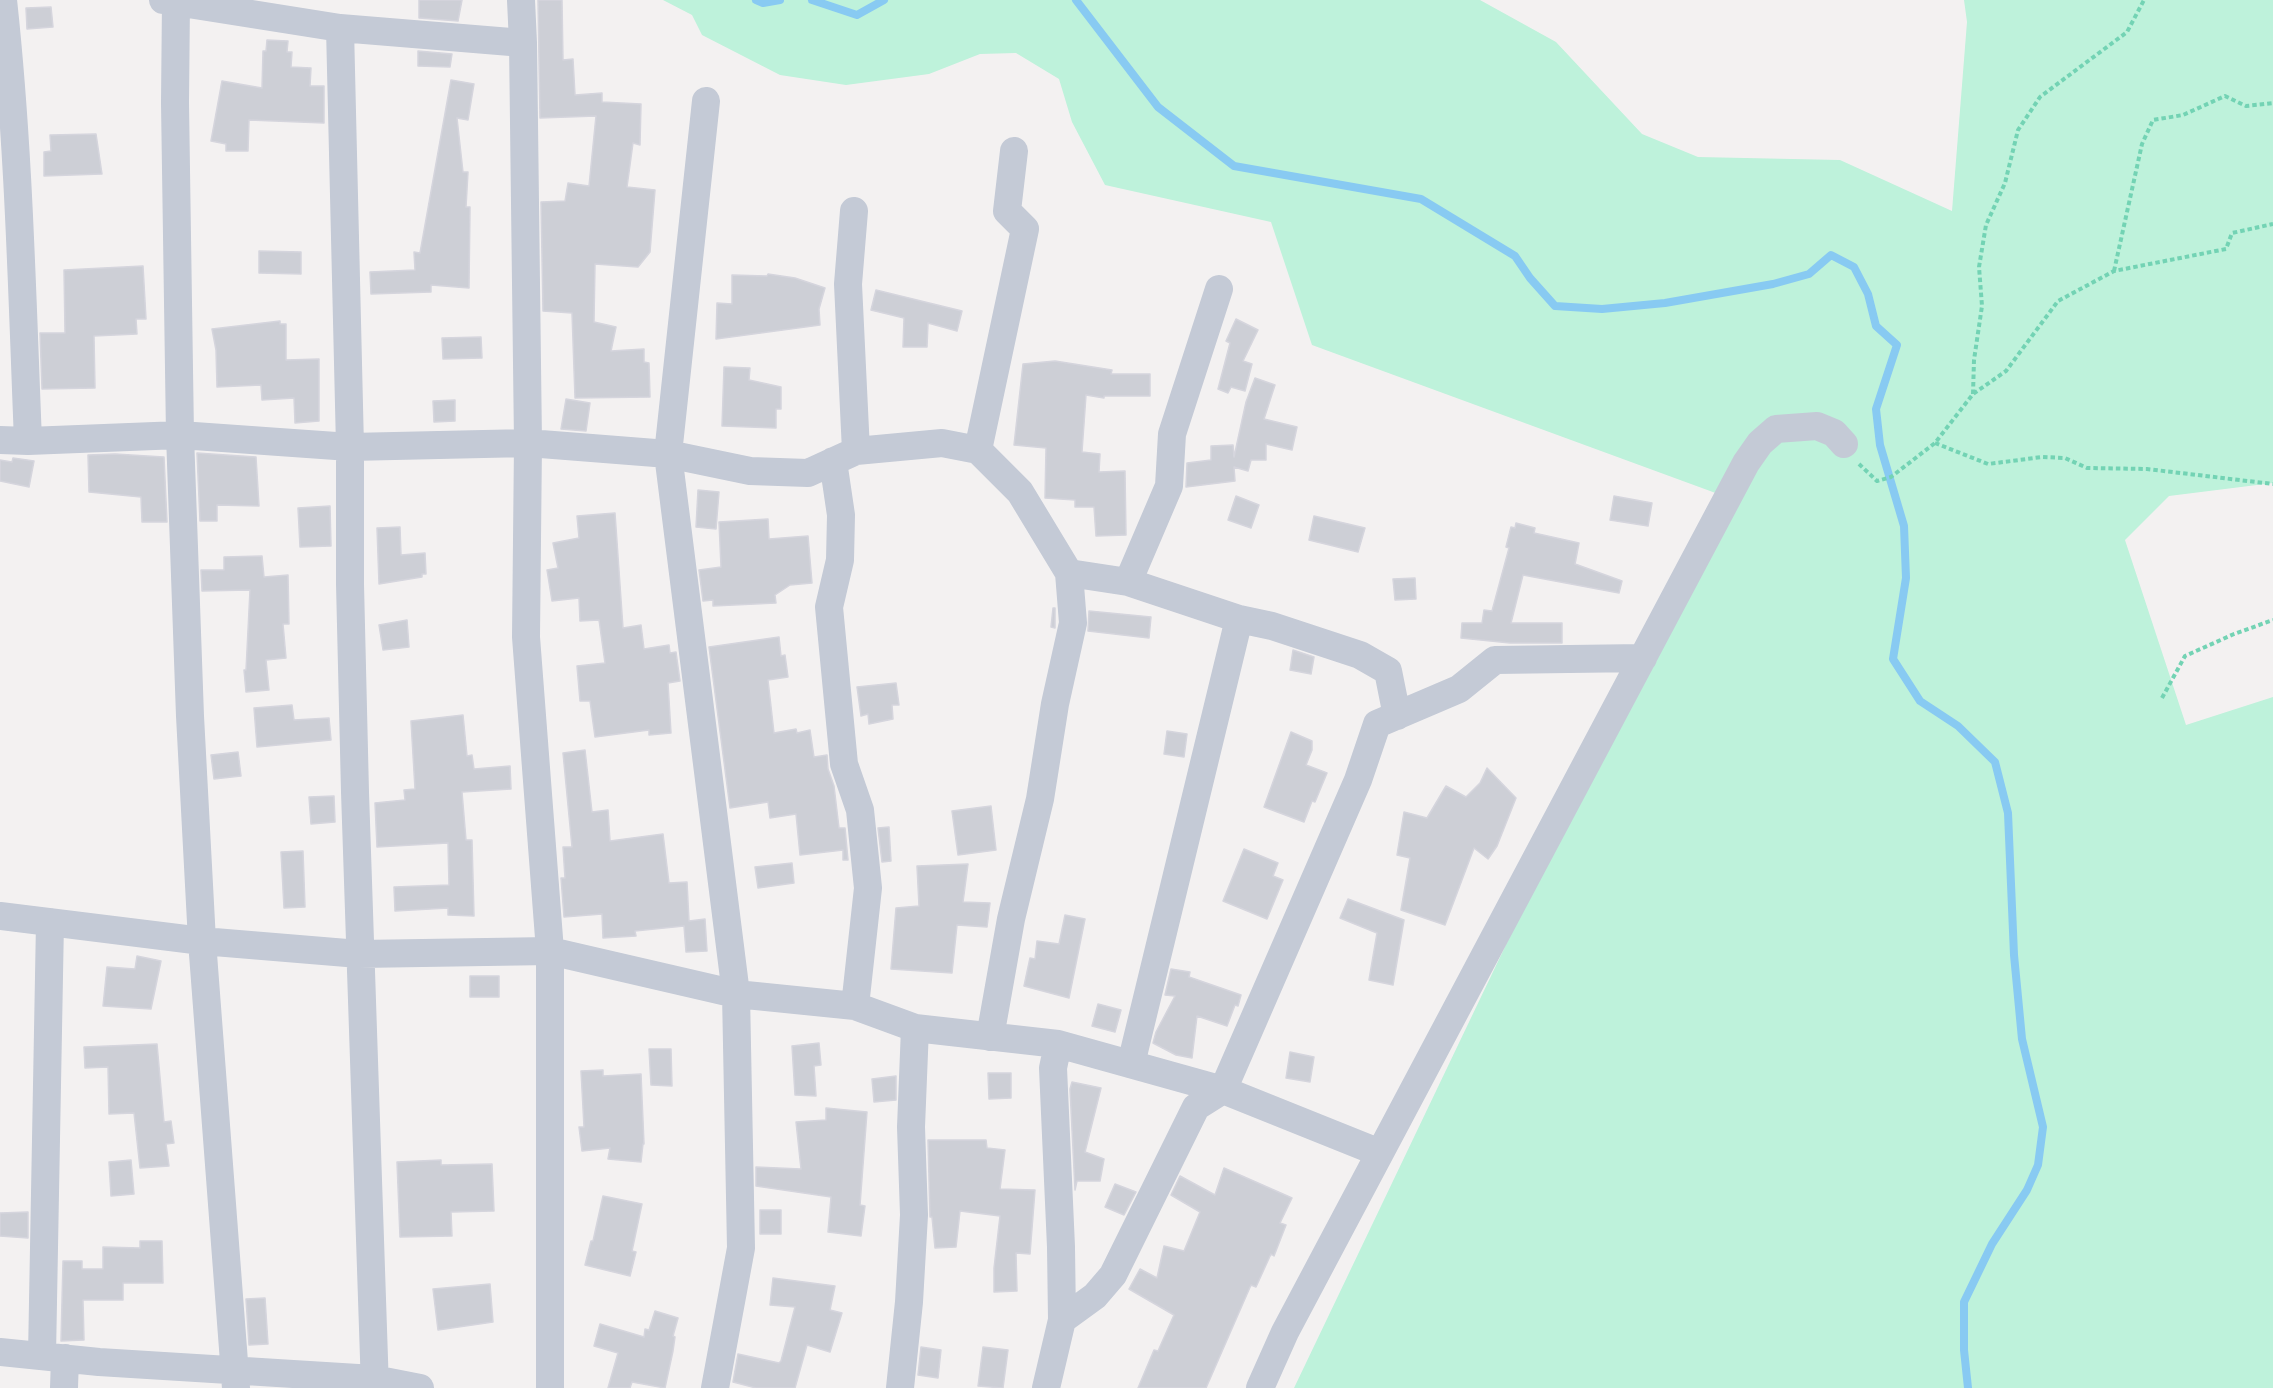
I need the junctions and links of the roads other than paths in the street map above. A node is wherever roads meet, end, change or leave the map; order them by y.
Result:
1 (3, 0) edge
2 (521, 0) edge
3 (172, 1) edge
4 (340, 28) junction
5 (523, 43) junction
6 (706, 101) dead end
7 (1014, 151) dead end
8 (854, 211) dead end
9 (1219, 289) dead end
10 (180, 435) junction
11 (0, 440) edge
12 (28, 441) junction
13 (528, 443) junction
14 (1844, 444) road end
15 (350, 447) junction
16 (978, 450) junction
17 (668, 454) junction
18 (845, 456) junction
19 (1069, 573) junction
20 (1128, 582) junction
21 (1239, 618) junction
22 (1643, 658) junction
23 (1397, 716) junction
24 (0, 916) edge
25 (50, 922) junction
26 (202, 941) junction
27 (550, 951) junction
28 (359, 954) junction
29 (736, 994) junction
30 (855, 1006) junction
31 (915, 1028) junction
32 (990, 1036) junction
33 (1058, 1044) junction
34 (1131, 1064) junction
35 (1223, 1090) junction
36 (1380, 1153) junction
37 (1062, 1320) junction
38 (0, 1352) edge
39 (53, 1357) junction
40 (236, 1379) edge
41 (375, 1383) edge
42 (64, 1388) edge
43 (420, 1388) edge
44 (550, 1388) edge
45 (715, 1388) edge
46 (900, 1388) edge
47 (1046, 1388) edge
48 (1260, 1388) edge

1 - 12 street
2 - 5 street
3 - 4 street
3 - 10 street
4 - 5 street
4 - 15 street
5 - 13 street
6 - 17 street
7 - 16 street
8 - 18 street
9 - 20 street
10 - 12 street
10 - 15 street
10 - 26 street
11 - 12 street
13 - 15 street
13 - 17 street
13 - 27 street
14 - 22 street
15 - 28 street
16 - 18 street
16 - 19 street
17 - 18 street
17 - 29 street
18 - 30 street
19 - 20 street
19 - 32 street
20 - 21 street
21 - 23 street
21 - 34 street
22 - 23 street
22 - 36 street
23 - 35 street
24 - 25 street
25 - 26 street
25 - 39 street
26 - 28 street
26 - 40 street
27 - 28 street
27 - 29 street
27 - 44 street
28 - 41 street
29 - 30 street
29 - 45 street
30 - 31 street
31 - 32 street
31 - 46 street
32 - 33 street
33 - 34 street
33 - 37 street
34 - 35 street
35 - 36 street
35 - 37 street
36 - 48 street
37 - 47 street
38 - 39 street
39 - 40 street
39 - 42 street
40 - 41 street
41 - 43 street

